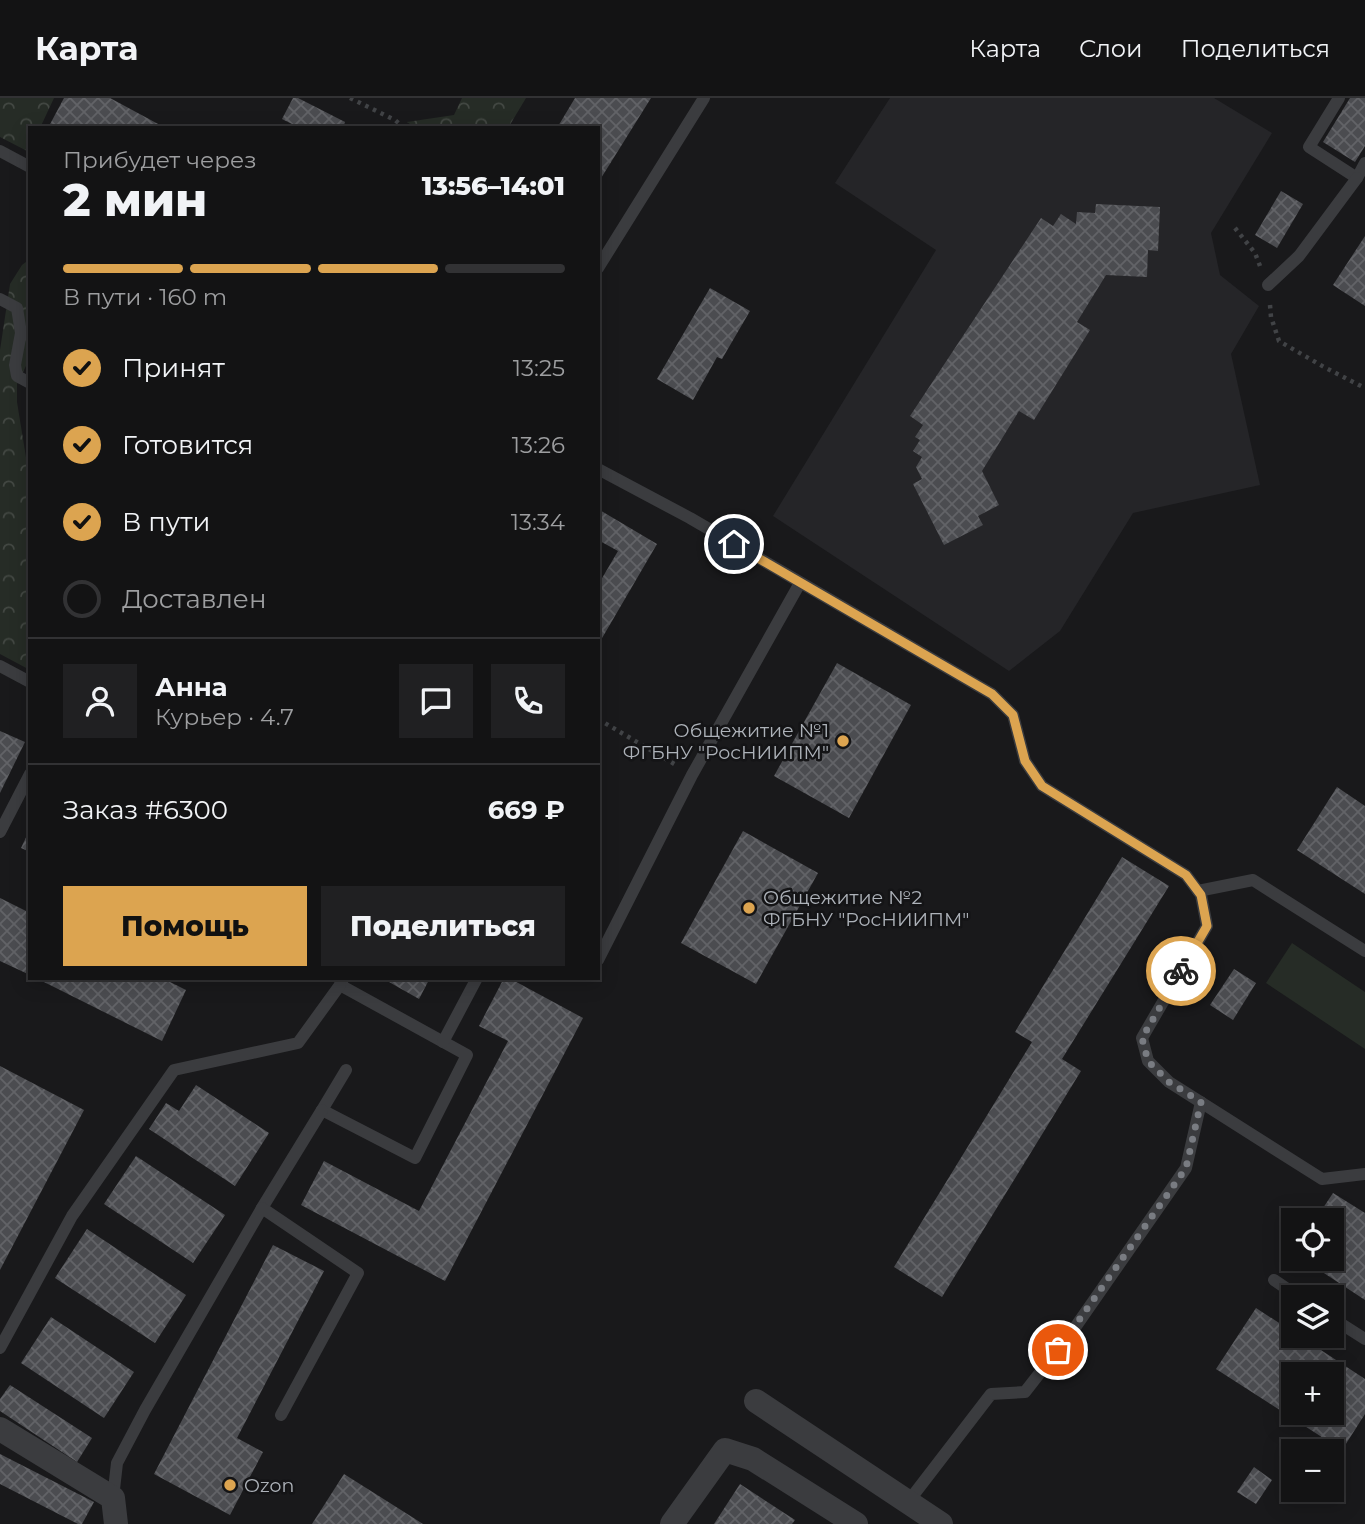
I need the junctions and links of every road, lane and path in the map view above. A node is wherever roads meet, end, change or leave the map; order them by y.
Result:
1 (350, 98) edge
2 (704, 98) edge
3 (1339, 98) edge
4 (402, 126) edge
5 (0, 151) edge
6 (1365, 163) edge
7 (28, 166) edge
8 (1357, 178) junction
9 (1235, 228) dead end
10 (600, 265) edge
11 (1268, 285) junction
12 (0, 299) edge
13 (28, 382) edge
14 (1365, 388) edge
15 (600, 470) edge
16 (800, 583) junction
17 (0, 666) edge
18 (28, 681) edge
19 (600, 720) edge
20 (692, 775) junction
21 (28, 778) edge
22 (0, 832) edge
23 (1198, 891) junction
24 (1365, 951) edge
25 (600, 956) edge
26 (476, 980) edge
27 (342, 981) edge
28 (443, 1042) junction
29 (346, 1070) dead end
30 (1201, 1102) junction
31 (322, 1110) junction
32 (1365, 1174) edge
33 (262, 1208) junction
34 (1274, 1280) dead end
35 (1281, 1285) edge
36 (1344, 1326) edge
37 (1365, 1339) edge
38 (0, 1348) edge
39 (756, 1401) dead end
40 (281, 1415) dead end
41 (0, 1429) edge
42 (113, 1498) junction
43 (908, 1502) junction
44 (936, 1523) edge
45 (116, 1524) edge
46 (673, 1524) edge
47 (856, 1524) edge

1 - 4 path
2 - 10 lane
3 - 8 lane
5 - 7 lane
6 - 8 lane
8 - 11 lane
9 - 11 path
11 - 14 path
12 - 13 lane
15 - 16 lane
16 - 20 lane
16 - 23 lane
17 - 18 lane
19 - 20 path
20 - 25 lane
21 - 22 lane
23 - 24 lane
23 - 30 lane
26 - 28 lane
27 - 28 lane
27 - 38 lane
28 - 31 lane
29 - 31 lane
30 - 32 lane
30 - 43 lane
31 - 33 lane
33 - 40 lane
33 - 42 lane
34 - 35 lane
36 - 37 lane
39 - 43 street
41 - 42 street
42 - 45 street
43 - 44 street
46 - 47 street

